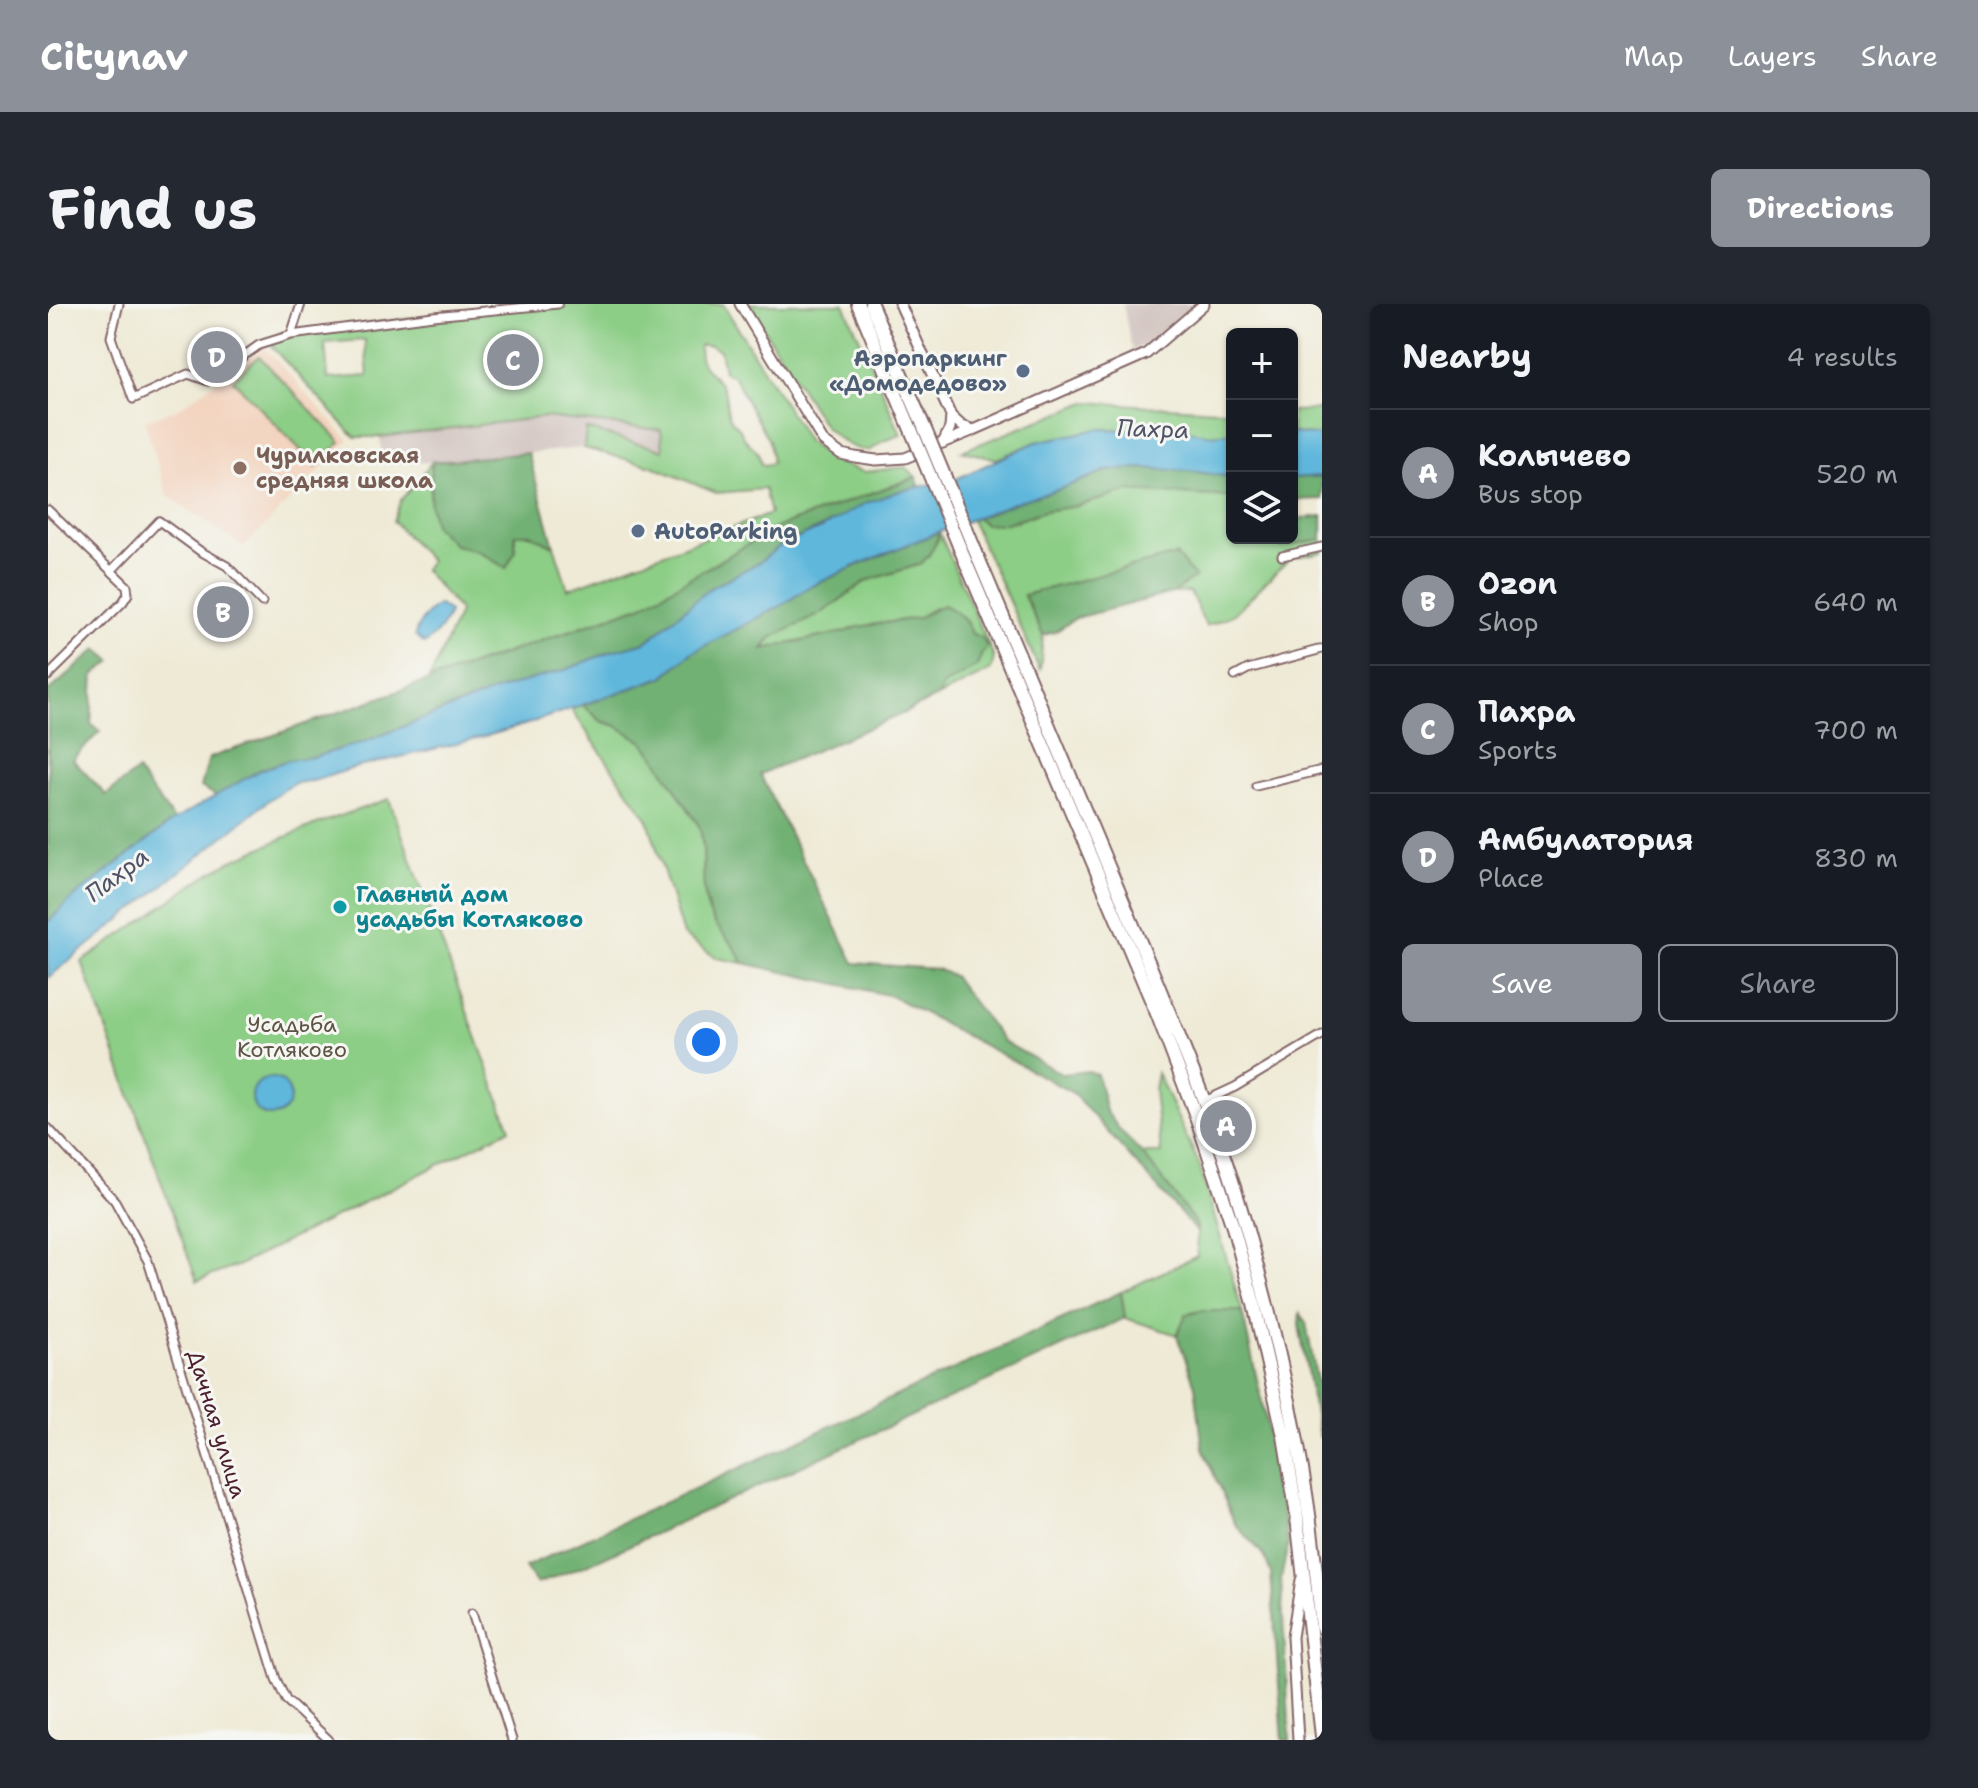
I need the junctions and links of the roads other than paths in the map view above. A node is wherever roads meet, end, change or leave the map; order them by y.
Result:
1 (119, 304) edge
2 (301, 304) edge
3 (437, 304) edge
4 (558, 304) edge
5 (740, 304) edge
6 (858, 304) edge
7 (871, 304) edge
8 (900, 304) edge
9 (1204, 304) edge
10 (512, 306) edge
11 (433, 316) junction
12 (291, 335) junction
13 (951, 416) junction
14 (918, 429) junction
15 (974, 430) junction
16 (942, 443) junction
17 (48, 510) edge
18 (1322, 547) edge
19 (1282, 556) dead end
20 (973, 562) junction
21 (112, 570) junction
22 (262, 602) dead end
23 (1322, 649) edge
24 (48, 676) edge
25 (1235, 676) dead end
26 (1322, 770) edge
27 (1256, 786) dead end
28 (1322, 1035) edge
29 (1205, 1101) junction
30 (48, 1128) edge
31 (1302, 1558) junction
32 (472, 1613) dead end
33 (1293, 1626) junction
34 (1322, 1627) edge
35 (1311, 1636) junction
36 (1322, 1736) edge
37 (329, 1740) edge
38 (512, 1740) edge
39 (1298, 1740) edge

1 - 12 street
2 - 12 street
3 - 11 street
4 - 10 street
5 - 16 street
6 - 14 highway
7 - 14 highway
8 - 13 street
9 - 15 street
10 - 11 street
11 - 12 street
13 - 15 street
13 - 16 street
14 - 20 highway, bridge
15 - 16 street
17 - 21 street
18 - 19 street
20 - 29 highway
20 - 31 highway
21 - 22 street
21 - 24 street
23 - 25 street
26 - 27 street
28 - 29 street
29 - 34 highway
30 - 37 street, Дачная улица
31 - 33 street
31 - 35 highway
32 - 38 street
33 - 35 street
33 - 39 street
35 - 36 highway

